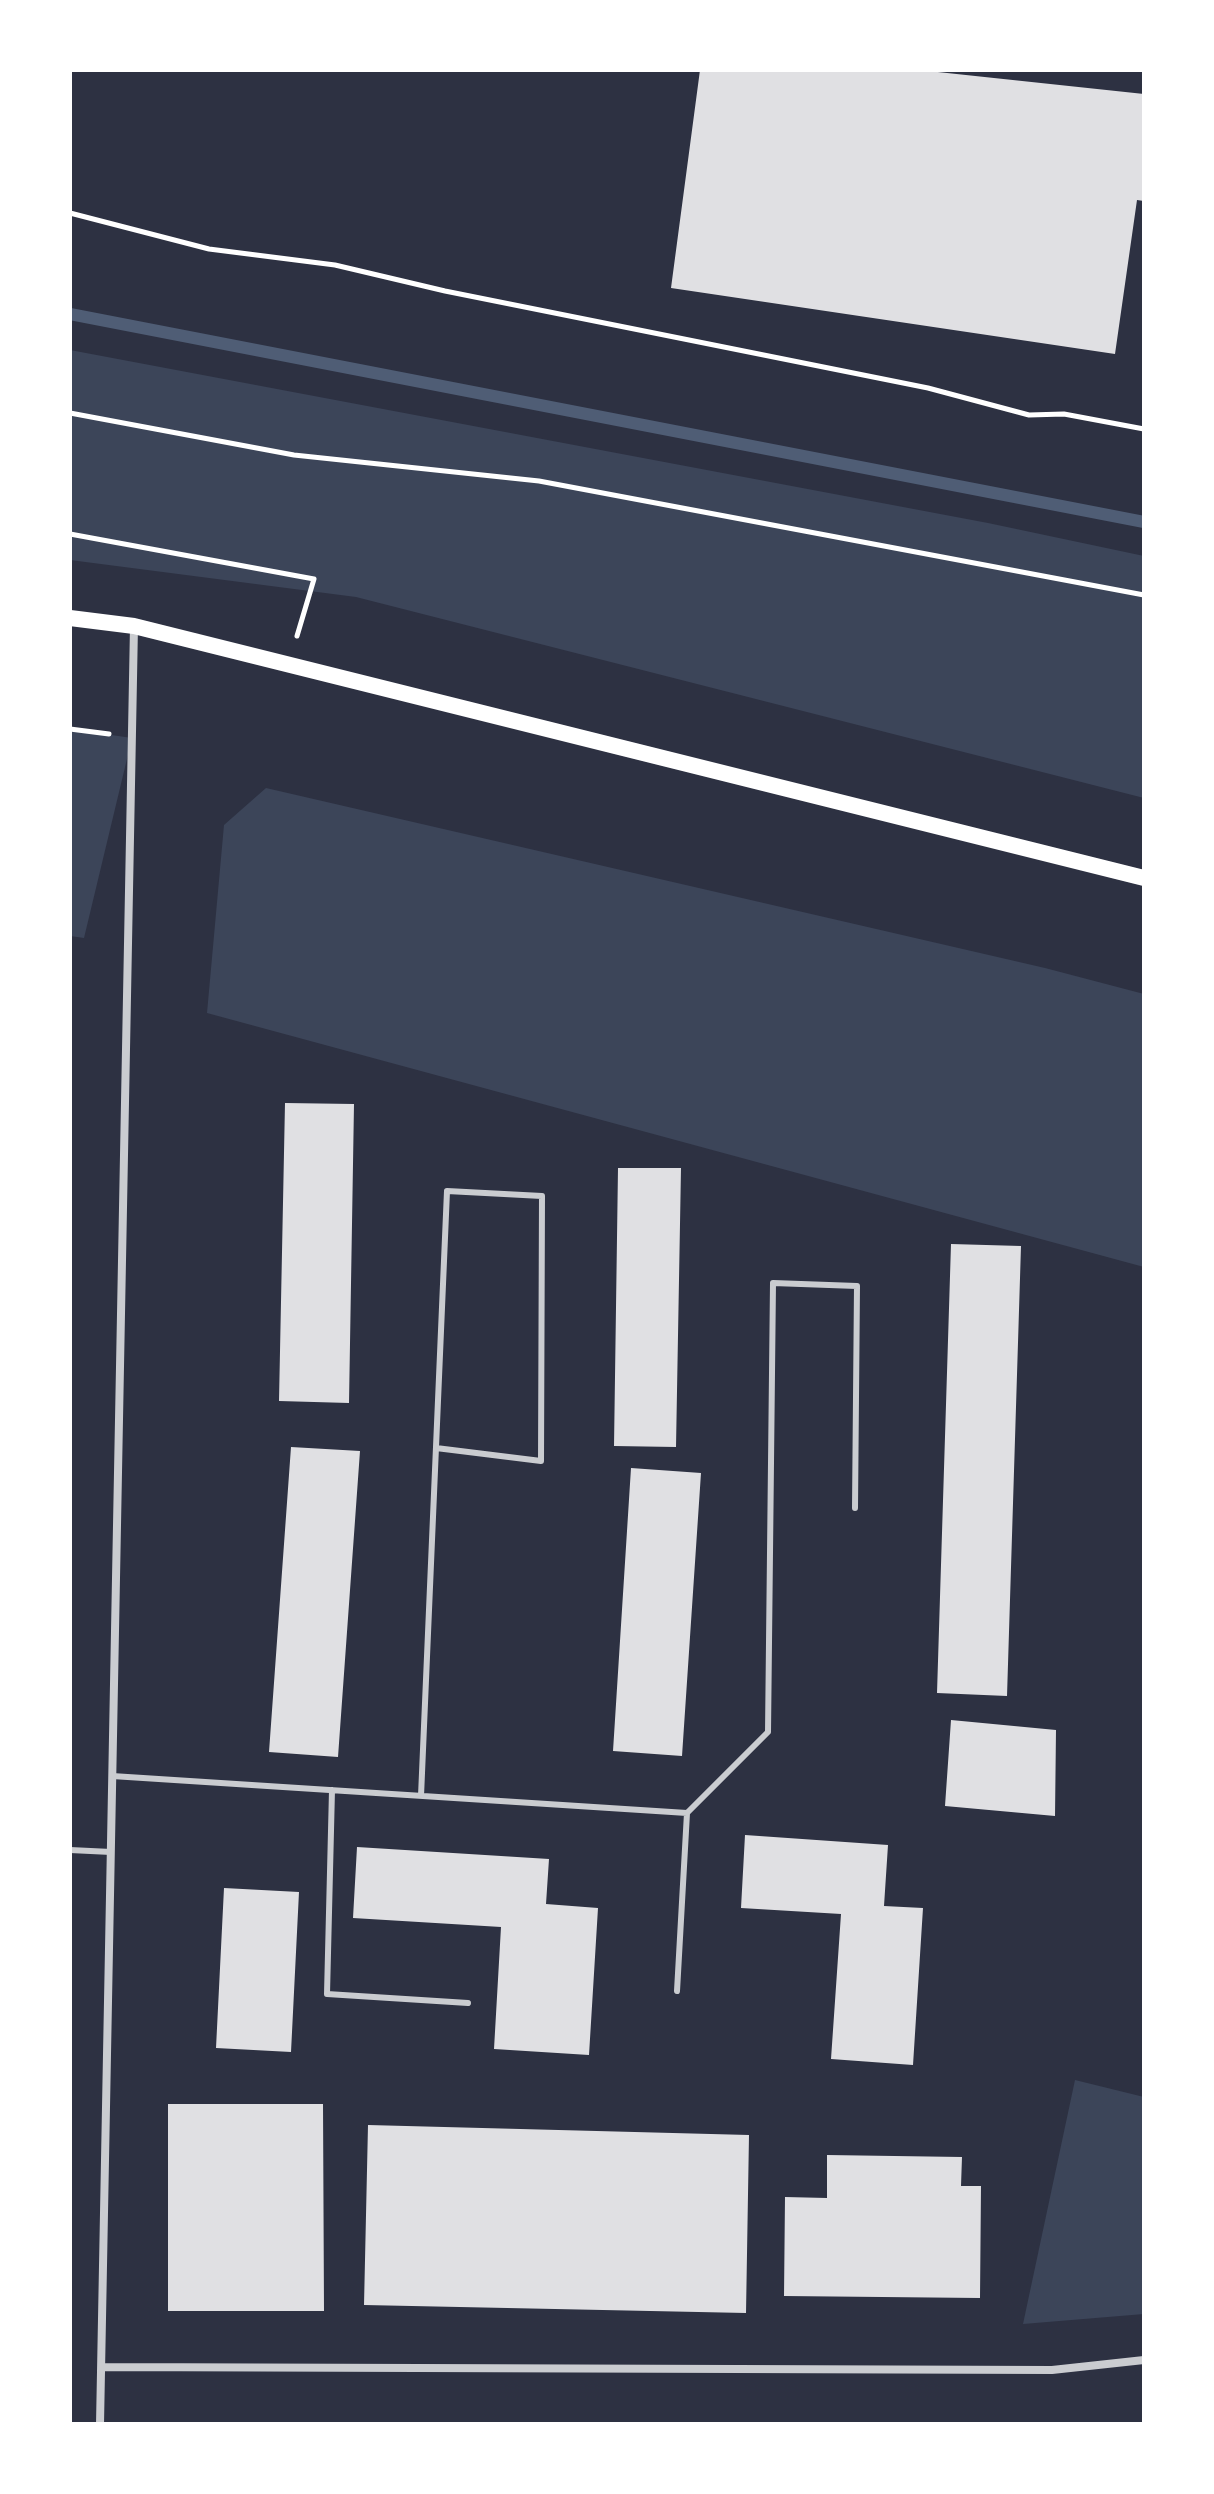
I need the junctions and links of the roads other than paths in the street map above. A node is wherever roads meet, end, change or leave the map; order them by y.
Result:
1 (70, 618) edge
2 (134, 626) junction
3 (1144, 878) edge
4 (436, 1448) junction
5 (855, 1508) dead end
6 (112, 1776) junction
7 (332, 1790) junction
8 (421, 1796) junction
9 (687, 1813) junction
10 (70, 1850) edge
11 (111, 1852) junction
12 (677, 1991) dead end
13 (468, 2003) dead end
14 (1144, 2360) edge
15 (102, 2367) junction
16 (100, 2424) edge

1 - 2 main road
2 - 3 main road
2 - 6 street
4 - 4 lane
4 - 8 lane
5 - 9 lane
6 - 7 lane
6 - 11 street
7 - 8 lane
7 - 13 lane
8 - 9 lane
9 - 12 lane
10 - 11 lane
11 - 15 street
14 - 15 street
15 - 16 street

